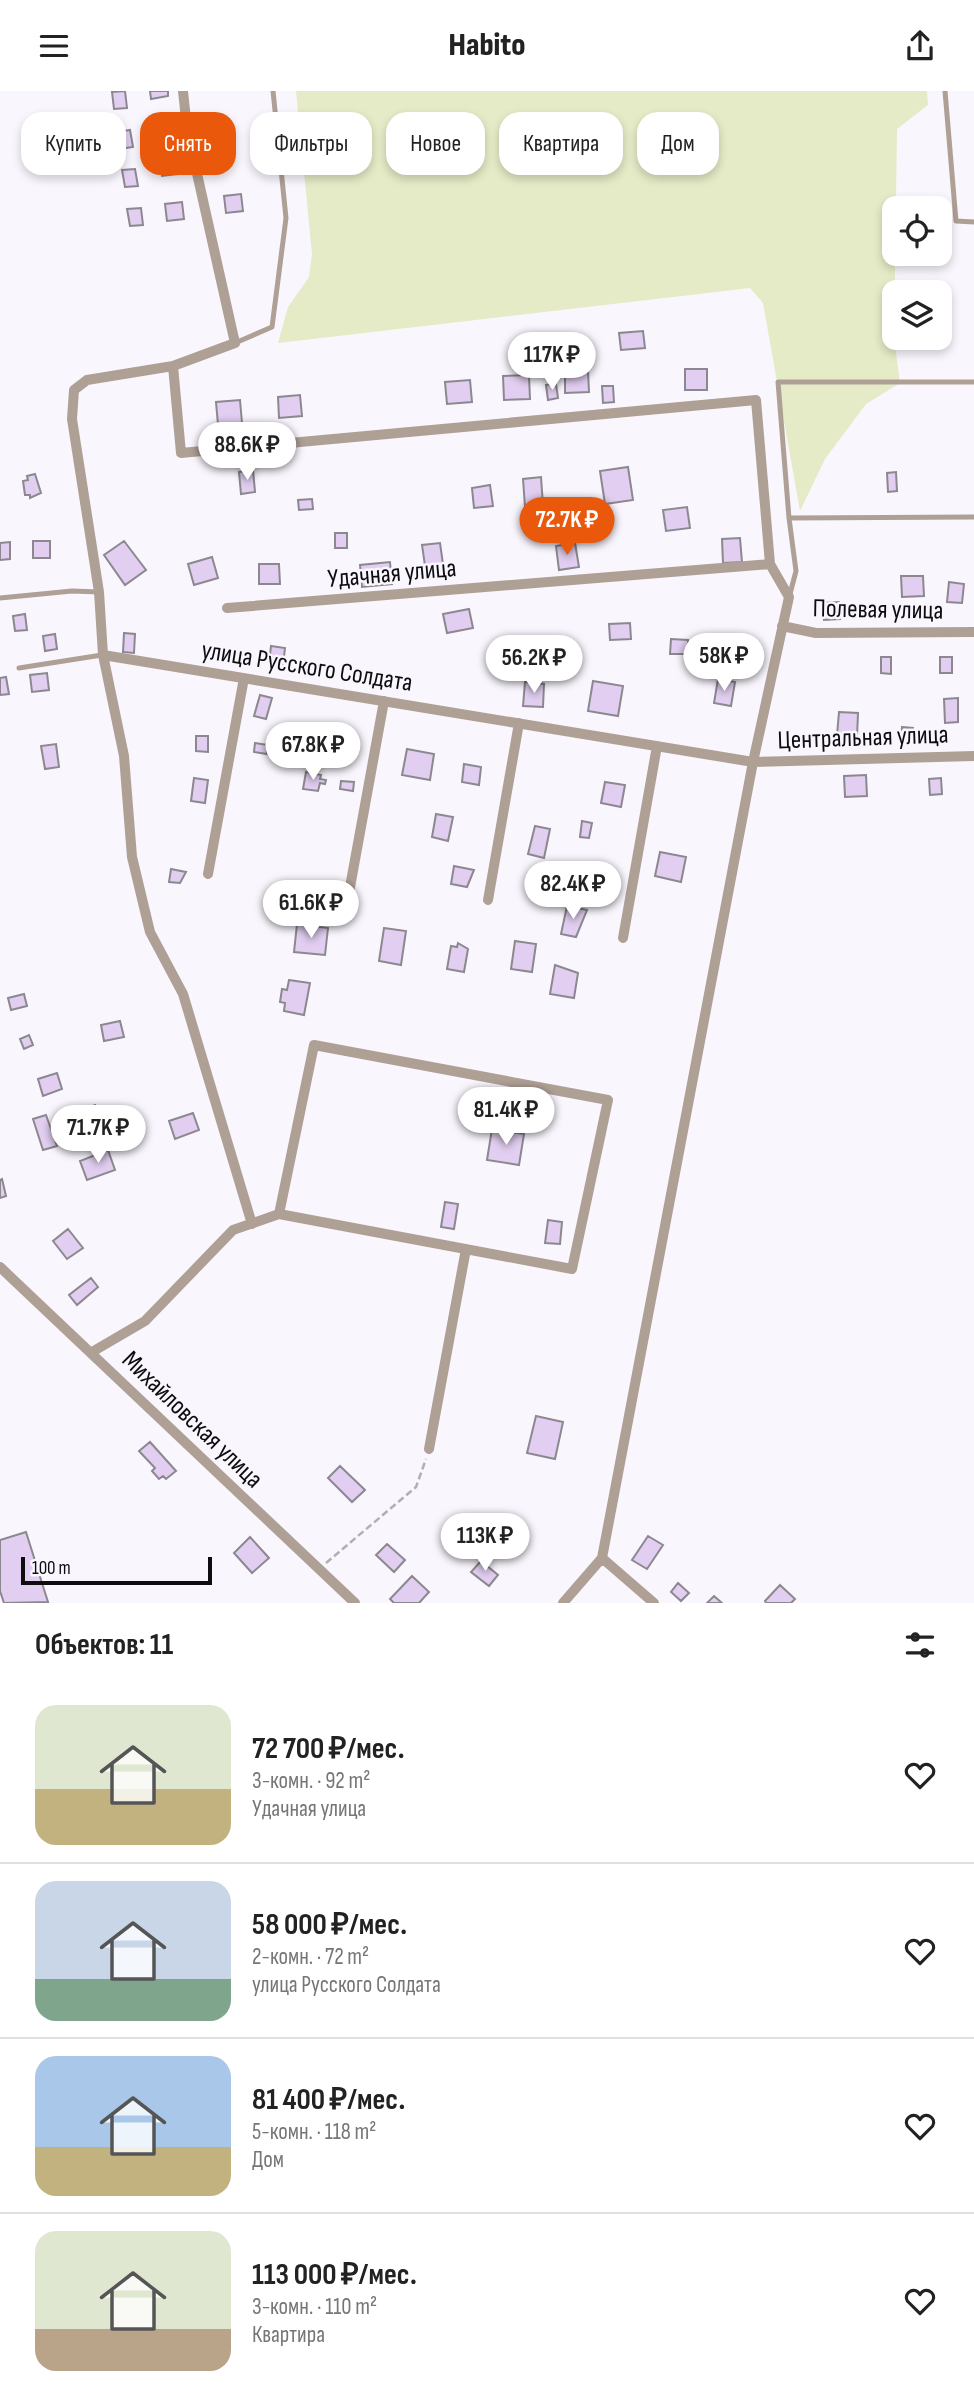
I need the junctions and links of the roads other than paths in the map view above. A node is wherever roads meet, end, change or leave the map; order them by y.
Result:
1 (183, 91) edge
2 (272, 91) edge
3 (945, 91) edge
4 (974, 222) edge
5 (235, 343) junction
6 (173, 366) junction
7 (974, 382) edge
8 (789, 517) junction
9 (974, 517) edge
10 (770, 564) junction
11 (99, 593) junction
12 (789, 597) junction
13 (0, 599) edge
14 (227, 608) dead end
15 (782, 627) junction
16 (974, 632) edge
17 (103, 655) junction
18 (19, 668) dead end
19 (244, 678) junction
20 (384, 701) junction
21 (519, 723) junction
22 (657, 746) junction
23 (974, 756) edge
24 (753, 762) junction
25 (208, 874) dead end
26 (348, 898) dead end
27 (488, 900) dead end
28 (623, 938) dead end
29 (279, 1214) junction
30 (251, 1224) junction
31 (466, 1249) junction
32 (0, 1267) edge
33 (92, 1352) junction
34 (429, 1449) road end
35 (602, 1557) junction
36 (355, 1603) edge
37 (563, 1603) edge
38 (654, 1603) edge

1 - 5 street
2 - 5 lane
3 - 4 lane
5 - 6 street
6 - 10 street
6 - 11 street
7 - 8 lane
8 - 9 lane
8 - 12 lane
10 - 12 street
10 - 14 street, Удачная улица
11 - 13 lane
11 - 17 street
12 - 15 street
15 - 16 street, Полевая улица
15 - 24 street
17 - 18 lane
17 - 19 street, улица Русского Солдата
17 - 30 street
19 - 20 street, улица Русского Солдата
19 - 25 street
20 - 21 street, улица Русского Солдата
20 - 26 street
21 - 22 street, улица Русского Солдата
21 - 27 street
22 - 24 street, улица Русского Солдата
22 - 28 street
23 - 24 street, Центральная улица
24 - 35 street
29 - 30 street
29 - 31 street
29 - 31 street
30 - 33 street
31 - 34 street
32 - 33 street, Михайловская улица
33 - 36 street, Михайловская улица
35 - 37 street
35 - 38 street

